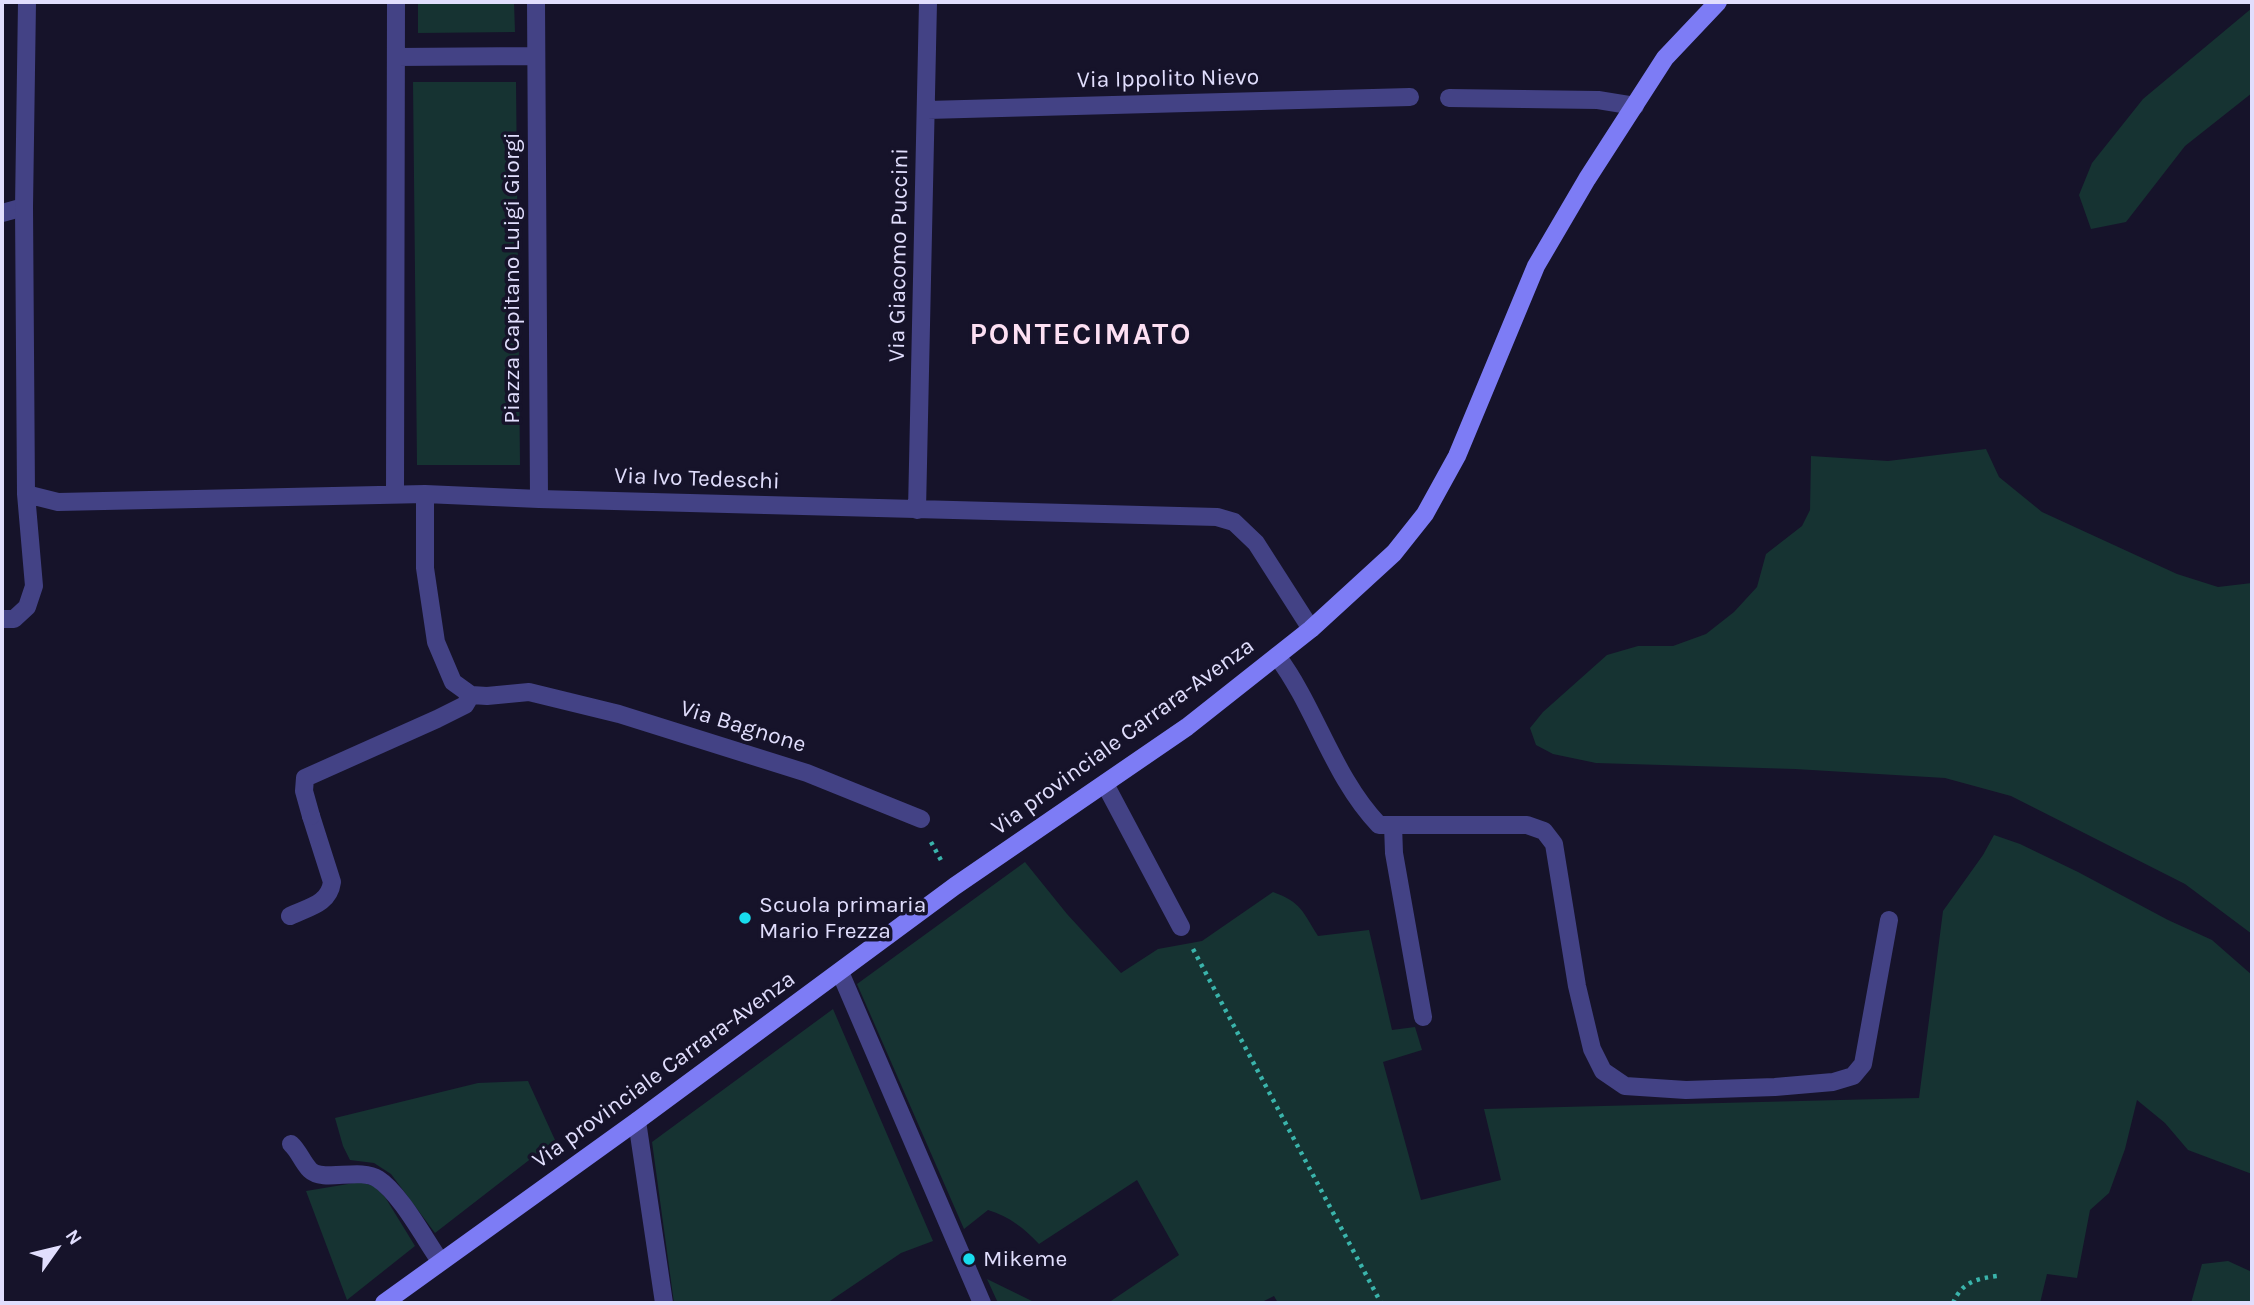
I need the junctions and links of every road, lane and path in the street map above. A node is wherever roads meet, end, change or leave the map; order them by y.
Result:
1 (27, 2) edge
2 (396, 2) edge
3 (536, 2) edge
4 (928, 2) edge
5 (1717, 2) edge
6 (535, 56) junction
7 (396, 57) junction
8 (1410, 97) dead end
9 (1449, 98) dead end
10 (1635, 106) junction
11 (927, 110) junction
12 (24, 207) junction
13 (2, 213) edge
14 (26, 494) junction
15 (395, 494) junction
16 (425, 494) junction
17 (539, 499) junction
18 (917, 510) junction
19 (2, 619) edge
20 (1311, 629) junction
21 (1277, 656) junction
22 (471, 695) junction
23 (1105, 784) junction
24 (921, 819) joint
25 (1393, 825) junction
26 (955, 886) junction
27 (290, 916) dead end
28 (1889, 920) dead end
29 (1181, 927) joint
30 (840, 972) junction
31 (1423, 1017) dead end
32 (637, 1121) junction
33 (291, 1144) dead end
34 (440, 1261) junction
35 (1997, 1276) dead end
36 (384, 1303) edge
37 (664, 1303) edge
38 (982, 1303) edge
39 (1381, 1303) edge
40 (1953, 1303) edge

1 - 12 street
2 - 7 street
3 - 6 street, Piazza Capitano Luigi Giorgi
4 - 11 street, Via Giacomo Puccini
5 - 10 main road, Via provinciale Carrara-Avenza
6 - 7 street
6 - 17 street, Piazza Capitano Luigi Giorgi
7 - 15 street
8 - 11 street, Via Ippolito Nievo
9 - 10 street
10 - 20 main road, Via provinciale Carrara-Avenza
11 - 18 street, Via Giacomo Puccini
12 - 13 street
12 - 14 street
14 - 15 street, Via Ivo Tedeschi
14 - 19 street
15 - 16 street, Via Ivo Tedeschi
16 - 17 street, Via Ivo Tedeschi
16 - 22 street
17 - 18 street, Via Ivo Tedeschi
18 - 20 street, Via Ivo Tedeschi
20 - 21 main road, Via provinciale Carrara-Avenza
21 - 23 main road, Via provinciale Carrara-Avenza
21 - 25 street
22 - 24 street, Via Bagnone
22 - 27 street
23 - 26 main road, Via provinciale Carrara-Avenza
23 - 29 street
24 - 26 path
25 - 28 street
25 - 31 street
26 - 30 main road, Via provinciale Carrara-Avenza
29 - 39 path
30 - 32 main road, Via provinciale Carrara-Avenza
30 - 38 street
32 - 34 main road, Via provinciale Carrara-Avenza
32 - 37 street
33 - 34 street
34 - 36 main road, Via provinciale Carrara-Avenza
35 - 40 path

